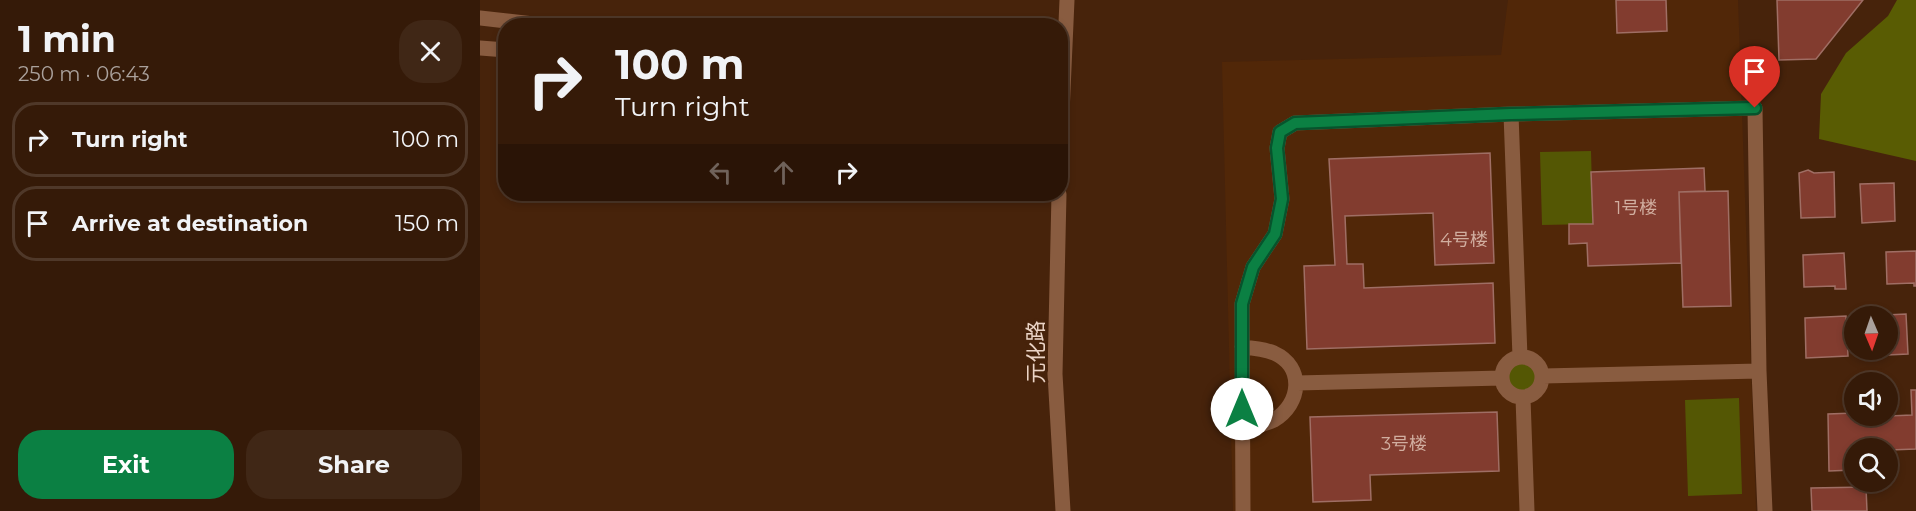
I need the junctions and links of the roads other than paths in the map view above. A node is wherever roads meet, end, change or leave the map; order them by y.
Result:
1 (1067, 0) edge
2 (480, 18) edge
3 (1066, 18) edge
4 (498, 20) edge
5 (480, 48) edge
6 (498, 49) edge
7 (1511, 114) junction
8 (1059, 201) edge
9 (1242, 347) junction
10 (1520, 357) junction
11 (1760, 371) junction
12 (1543, 376) junction
13 (1502, 378) junction
14 (1297, 383) junction
15 (1522, 398) junction
16 (1243, 429) junction
17 (1063, 511) edge
18 (1243, 511) edge
19 (1527, 511) edge
20 (1765, 511) edge

1 - 3 street
2 - 4 street
5 - 6 street
7 - 9 street
7 - 10 street
7 - 11 street
8 - 17 street, 元化路
9 - 14 street
9 - 16 street
10 - 12 street
10 - 13 street
11 - 12 street
11 - 20 street
12 - 15 street
13 - 14 street
13 - 15 street
14 - 16 street
15 - 19 street
16 - 18 street

